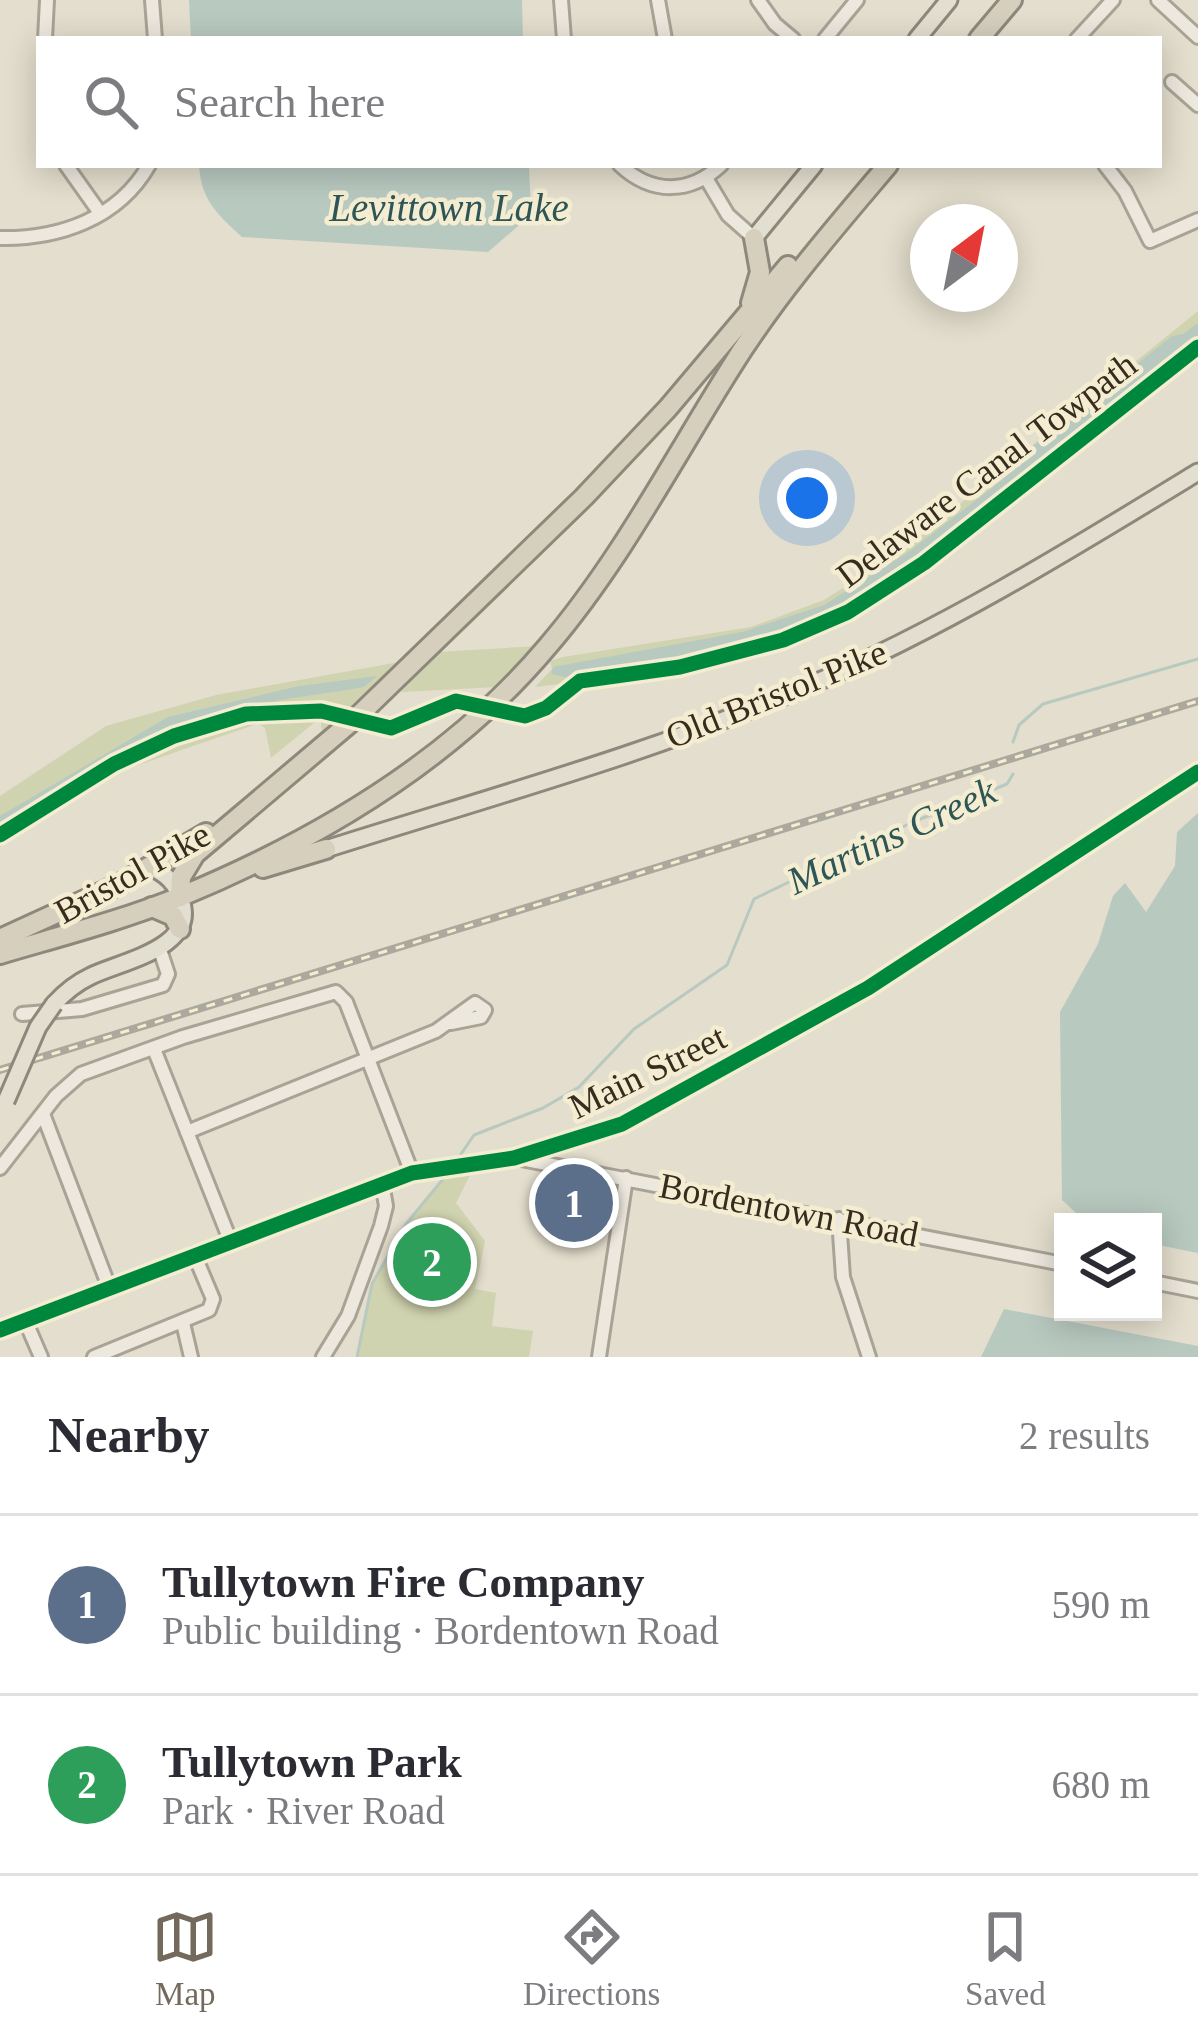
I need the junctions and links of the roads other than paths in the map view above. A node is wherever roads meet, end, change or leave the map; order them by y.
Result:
1 (47, 0) edge
2 (152, 0) edge
3 (561, 0) edge
4 (658, 0) edge
5 (758, 0) edge
6 (857, 0) edge
7 (949, 0) edge
8 (1012, 0) edge
9 (1026, 0) edge
10 (1113, 0) edge
11 (1158, 0) edge
12 (45, 36) edge
13 (155, 36) edge
14 (564, 36) edge
15 (664, 36) edge
16 (790, 36) edge
17 (828, 36) edge
18 (919, 36) edge
19 (982, 36) edge
20 (996, 36) edge
21 (1080, 36) edge
22 (1198, 37) edge
23 (1172, 82) dead end
24 (1198, 105) edge
25 (68, 168) edge
26 (146, 168) edge
27 (624, 168) edge
28 (718, 168) edge
29 (812, 168) edge
30 (870, 168) edge
31 (886, 168) edge
32 (1107, 168) edge
33 (706, 178) junction
34 (100, 213) junction
35 (1198, 220) edge
36 (0, 238) edge
37 (754, 238) junction
38 (743, 320) junction
39 (1198, 472) edge
40 (1198, 772) edge
41 (260, 796) junction
42 (326, 849) joint
43 (150, 867) junction
44 (201, 887) junction
45 (180, 897) junction
46 (147, 908) junction
47 (180, 929) junction
48 (0, 939) edge
49 (159, 947) junction
50 (0, 954) edge
51 (22, 1014) dead end
52 (451, 1023) dead end
53 (154, 1049) junction
54 (368, 1058) junction
55 (3, 1108) edge
56 (43, 1114) junction
57 (187, 1132) junction
58 (514, 1158) junction
59 (0, 1168) edge
60 (412, 1173) junction
61 (626, 1178) junction
62 (382, 1184) junction
63 (839, 1219) junction
64 (230, 1240) junction
65 (194, 1254) junction
66 (1054, 1262) edge
67 (1162, 1284) edge
68 (110, 1287) junction
69 (1198, 1292) edge
70 (26, 1320) junction
71 (183, 1323) junction
72 (0, 1330) edge
73 (41, 1357) edge
74 (94, 1357) edge
75 (191, 1357) edge
76 (323, 1357) edge
77 (599, 1357) edge
78 (869, 1357) edge

1 - 12 street
2 - 13 street
3 - 14 street
4 - 15 street
5 - 16 street
6 - 17 street
7 - 18 main road
8 - 19 highway
9 - 20 highway
10 - 21 street
11 - 22 street
23 - 24 street
25 - 34 street
26 - 34 street
27 - 33 street
28 - 33 street
29 - 37 main road
30 - 38 highway
31 - 44 highway
32 - 35 street
33 - 37 street
34 - 36 street
37 - 38 highway
38 - 41 highway
39 - 42 main road, Old Bristol Pike
40 - 58 street, Main Street
41 - 43 highway, Bristol Pike
41 - 45 highway
42 - 44 highway
43 - 45 main road
43 - 48 highway, Bristol Pike
44 - 45 highway, Bristol Pike
45 - 46 highway, Bristol Pike
45 - 47 main road
46 - 47 highway
46 - 50 highway, Bristol Pike
47 - 49 main road
49 - 51 street
49 - 55 main road, bridge
52 - 54 street
53 - 54 street
53 - 56 street
53 - 57 street
54 - 57 street
54 - 60 street
56 - 59 street
56 - 68 street
57 - 64 street
58 - 60 street, Main Street
58 - 61 street, Bordentown Road
60 - 62 street, Main Street
61 - 63 street, Bordentown Road
61 - 77 street
62 - 64 street, Main Street
62 - 76 street
63 - 66 street, Bordentown Road
63 - 78 street
64 - 65 street, Main Street
65 - 68 street, Main Street
65 - 71 street
67 - 69 street
68 - 70 street, Main Street
70 - 72 street, Main Street
70 - 73 street
71 - 74 street
71 - 75 street

